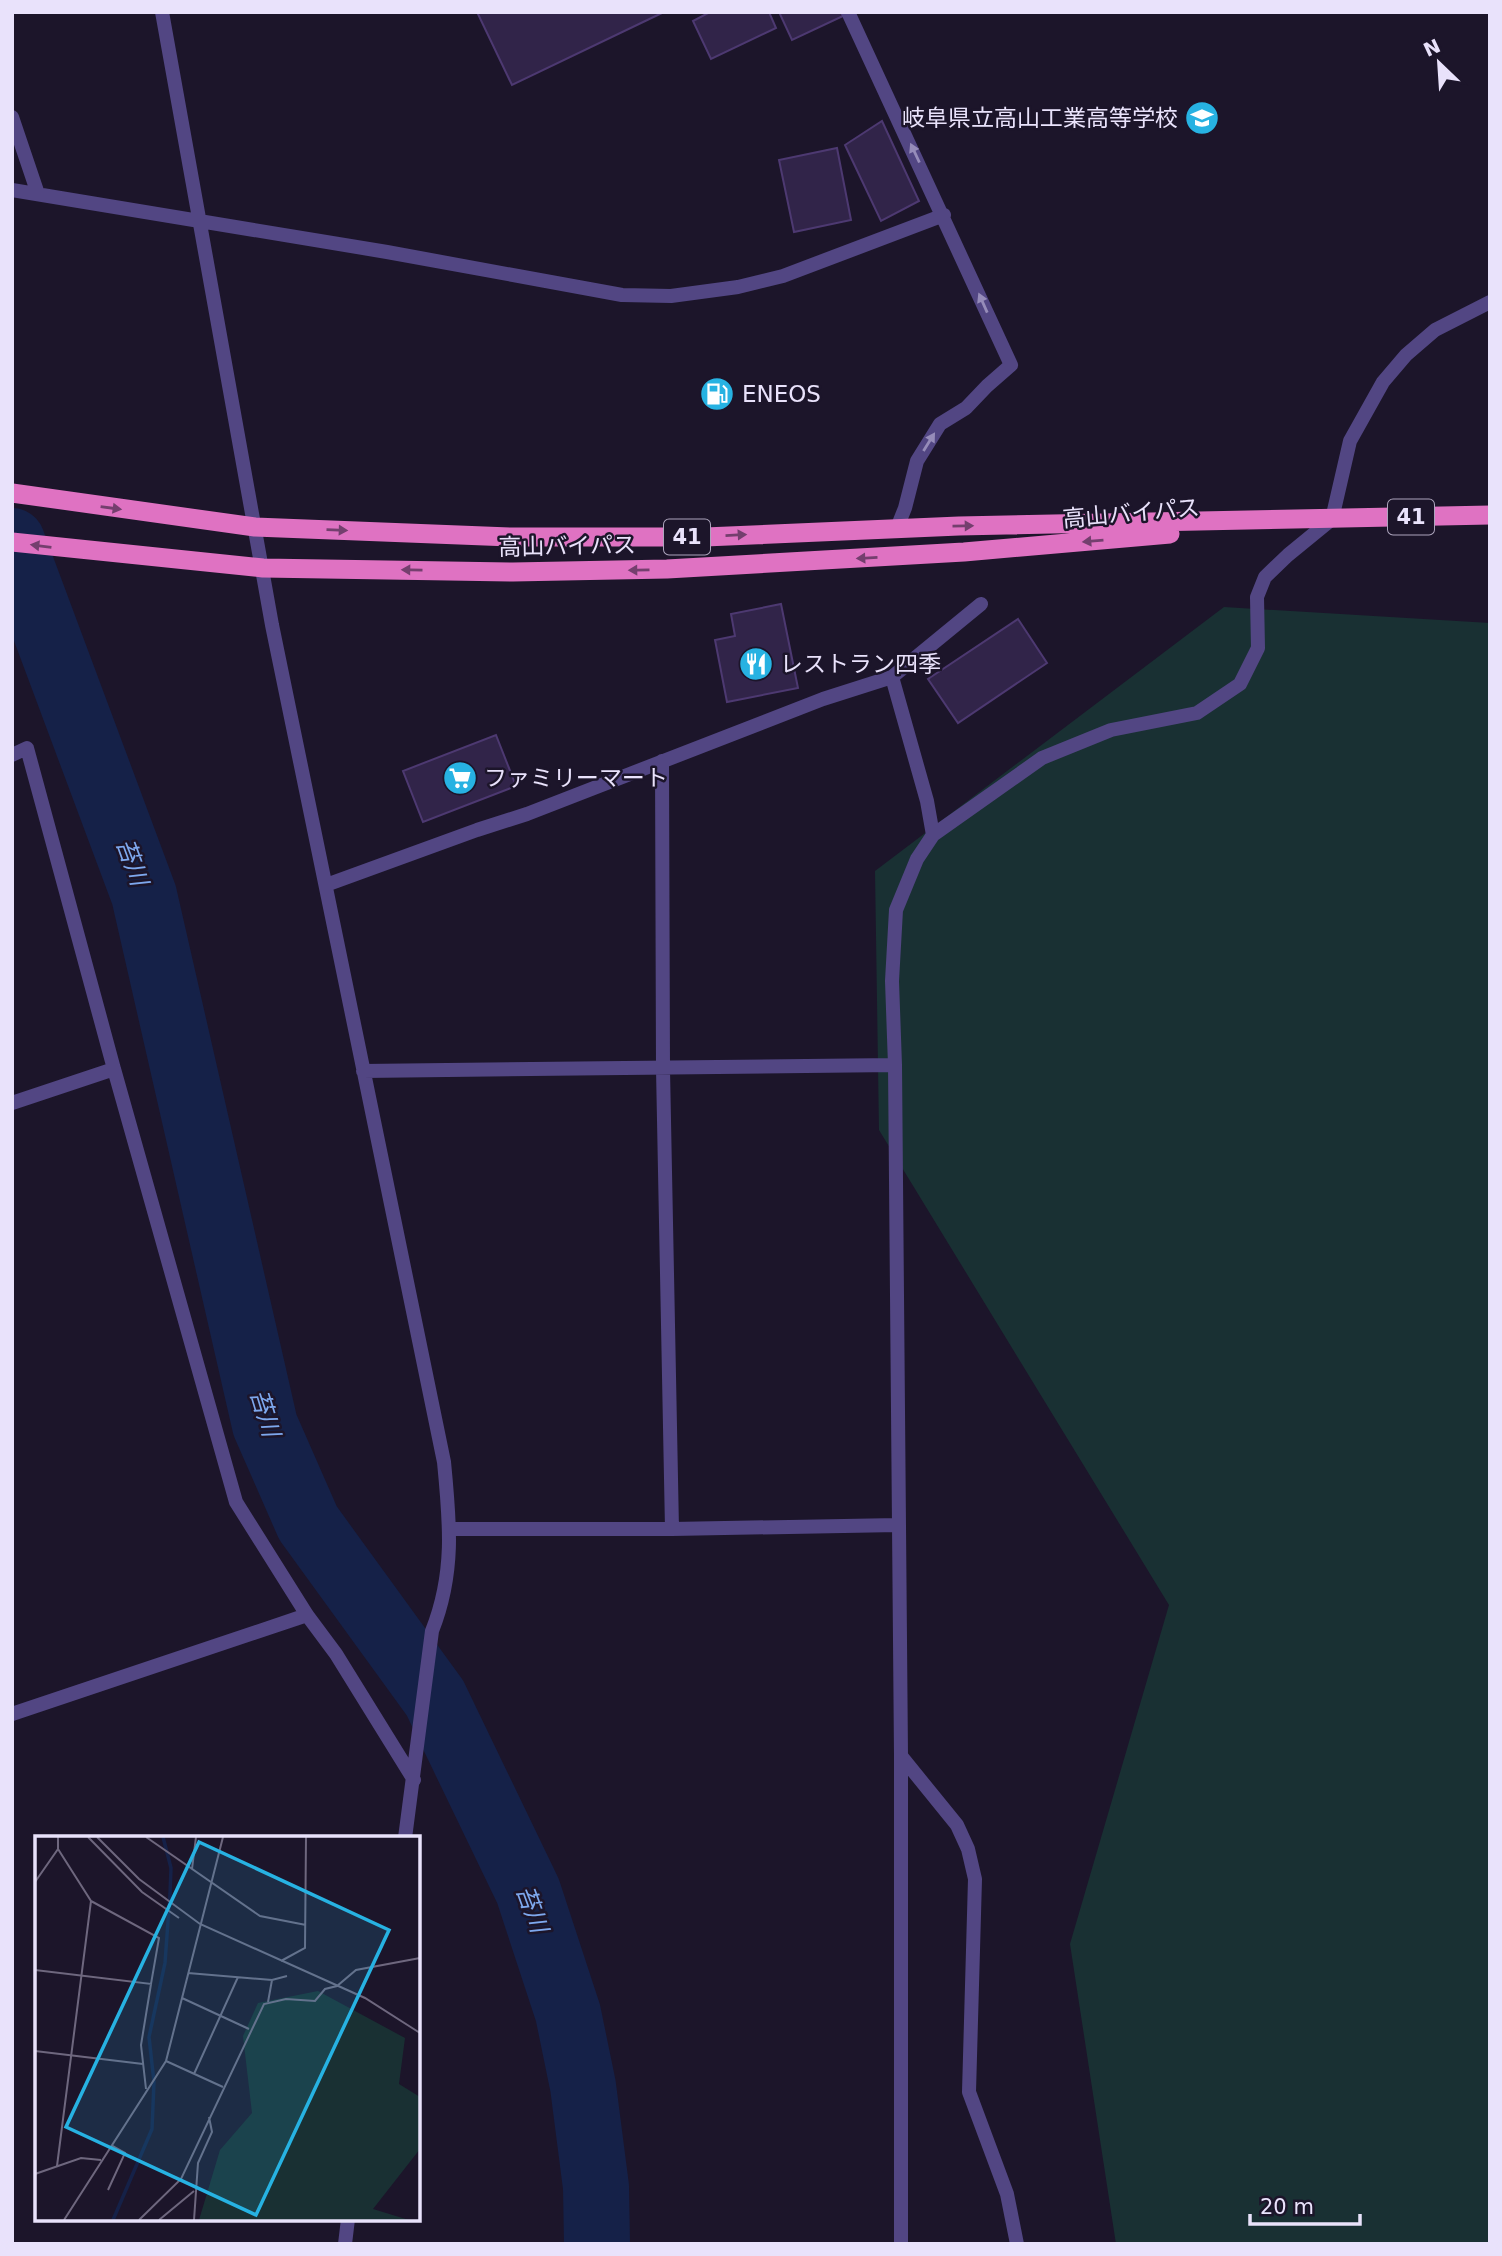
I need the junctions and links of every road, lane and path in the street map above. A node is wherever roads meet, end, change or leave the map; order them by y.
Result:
1 (162, 12) edge
2 (848, 12) edge
3 (12, 117) edge
4 (12, 190) edge
5 (38, 194) junction
6 (944, 215) junction
7 (199, 220) junction
8 (1490, 302) edge
9 (12, 493) edge
10 (1490, 515) edge
11 (1332, 520) junction
12 (255, 527) junction
13 (897, 528) junction
14 (12, 542) edge
15 (263, 568) junction
16 (981, 604) dead end
17 (892, 677) junction
18 (12, 755) edge
19 (662, 761) junction
20 (933, 835) junction
21 (326, 885) junction
22 (895, 1065) junction
23 (114, 1069) junction
24 (663, 1069) junction
25 (363, 1071) junction
26 (12, 1103) edge
27 (898, 1525) junction
28 (450, 1529) junction
29 (672, 1529) junction
30 (307, 1615) junction
31 (12, 1714) edge
32 (901, 1756) junction
33 (414, 1780) junction
34 (405, 1836) edge
35 (348, 2221) edge
36 (347, 2243) edge
37 (901, 2244) edge
38 (1017, 2244) edge

1 - 7 street
6 -> 2 street
3 - 5 street
4 - 5 street
5 - 7 street
6 - 7 street
13 -> 6 street
7 - 12 street
8 - 11 street
9 -> 12 highway, 高山バイパス / 41
10 - 11 highway, 高山バイパス / 41
13 -> 11 highway, 高山バイパス / 41
11 -> 15 highway, 高山バイパス / 41
11 - 20 street
12 -> 13 highway, 高山バイパス / 41
12 - 15 street
15 -> 14 highway, 高山バイパス / 41
15 - 21 street
16 - 17 street
17 - 19 street
17 - 20 street
18 - 23 street
19 - 21 street
19 - 24 street
20 - 22 street
21 - 25 street
22 - 24 street
22 - 27 street
23 - 26 street
23 - 30 street
24 - 25 street
24 - 29 street
25 - 28 street
27 - 29 street
27 - 32 street
28 - 29 street
28 - 33 street
30 - 31 street
30 - 33 street
32 - 37 street
32 - 38 street
33 - 34 street
35 - 36 street

